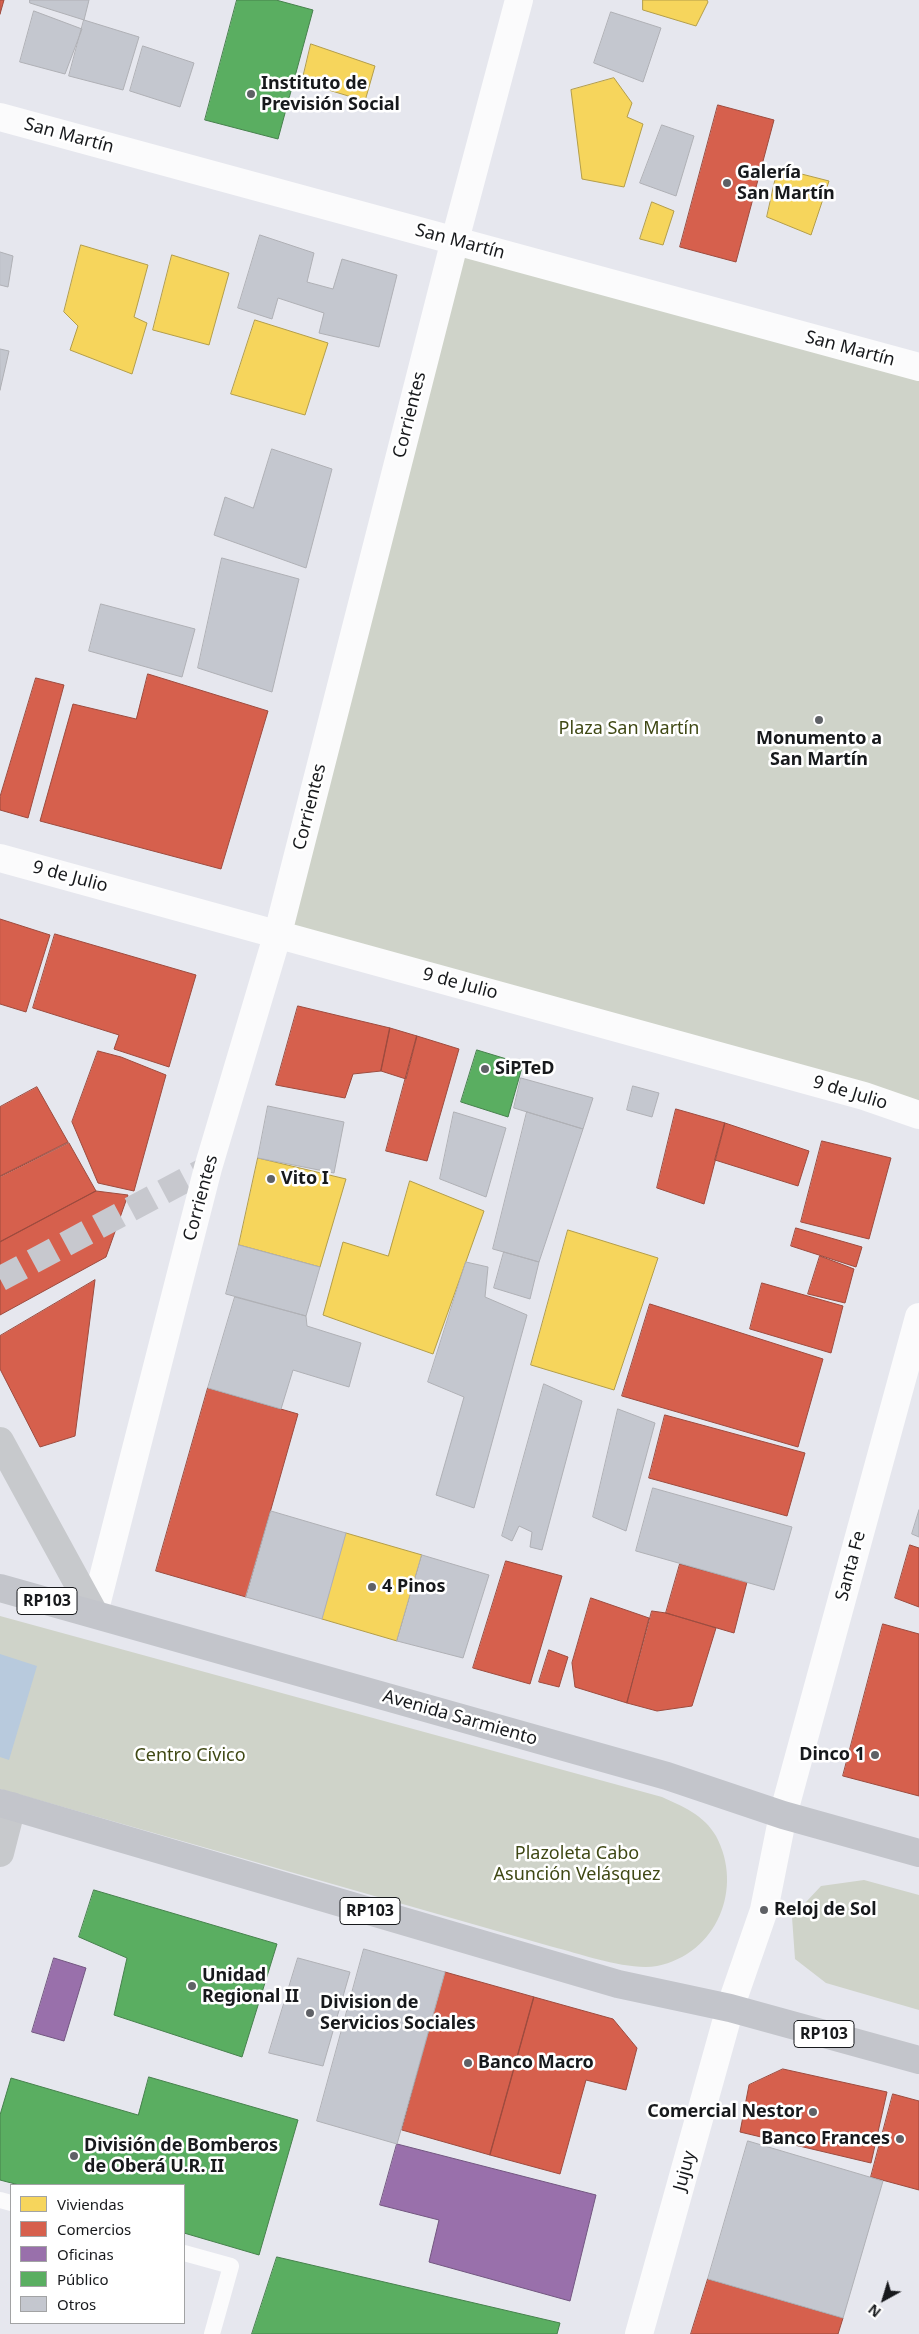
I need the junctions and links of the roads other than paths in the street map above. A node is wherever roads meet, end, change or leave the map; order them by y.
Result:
1 (519, 0) edge
2 (0, 117) edge
3 (455, 240) junction
4 (919, 367) edge
5 (0, 858) edge
6 (278, 933) junction
7 (919, 1115) edge
8 (919, 1317) edge
9 (0, 1441) edge
10 (0, 1588) edge
11 (94, 1613) junction
12 (6, 1805) edge
13 (783, 1815) junction
14 (0, 1853) edge
15 (919, 1853) edge
16 (730, 2008) junction
17 (919, 2060) edge
18 (185, 2253) edge
19 (212, 2334) edge
20 (639, 2334) edge

1 - 3 street, Corrientes
2 - 3 street, San Martín
3 - 4 street, San Martín
3 - 6 street, Corrientes
5 - 6 street, 9 de Julio
6 - 7 street, 9 de Julio
6 - 11 street, Corrientes
8 - 13 street, Santa Fe
9 - 11 main road
10 - 11 main road, Avenida Sarmiento / RP103
11 - 13 main road, Avenida Sarmiento / RP103
12 - 14 main road
12 - 16 main road, RP103
13 - 15 main road, Avenida Sarmiento / RP103
13 - 16 street, Santa Fe
16 - 17 main road, RP103
16 - 20 street, Jujuy
18 - 19 lane

